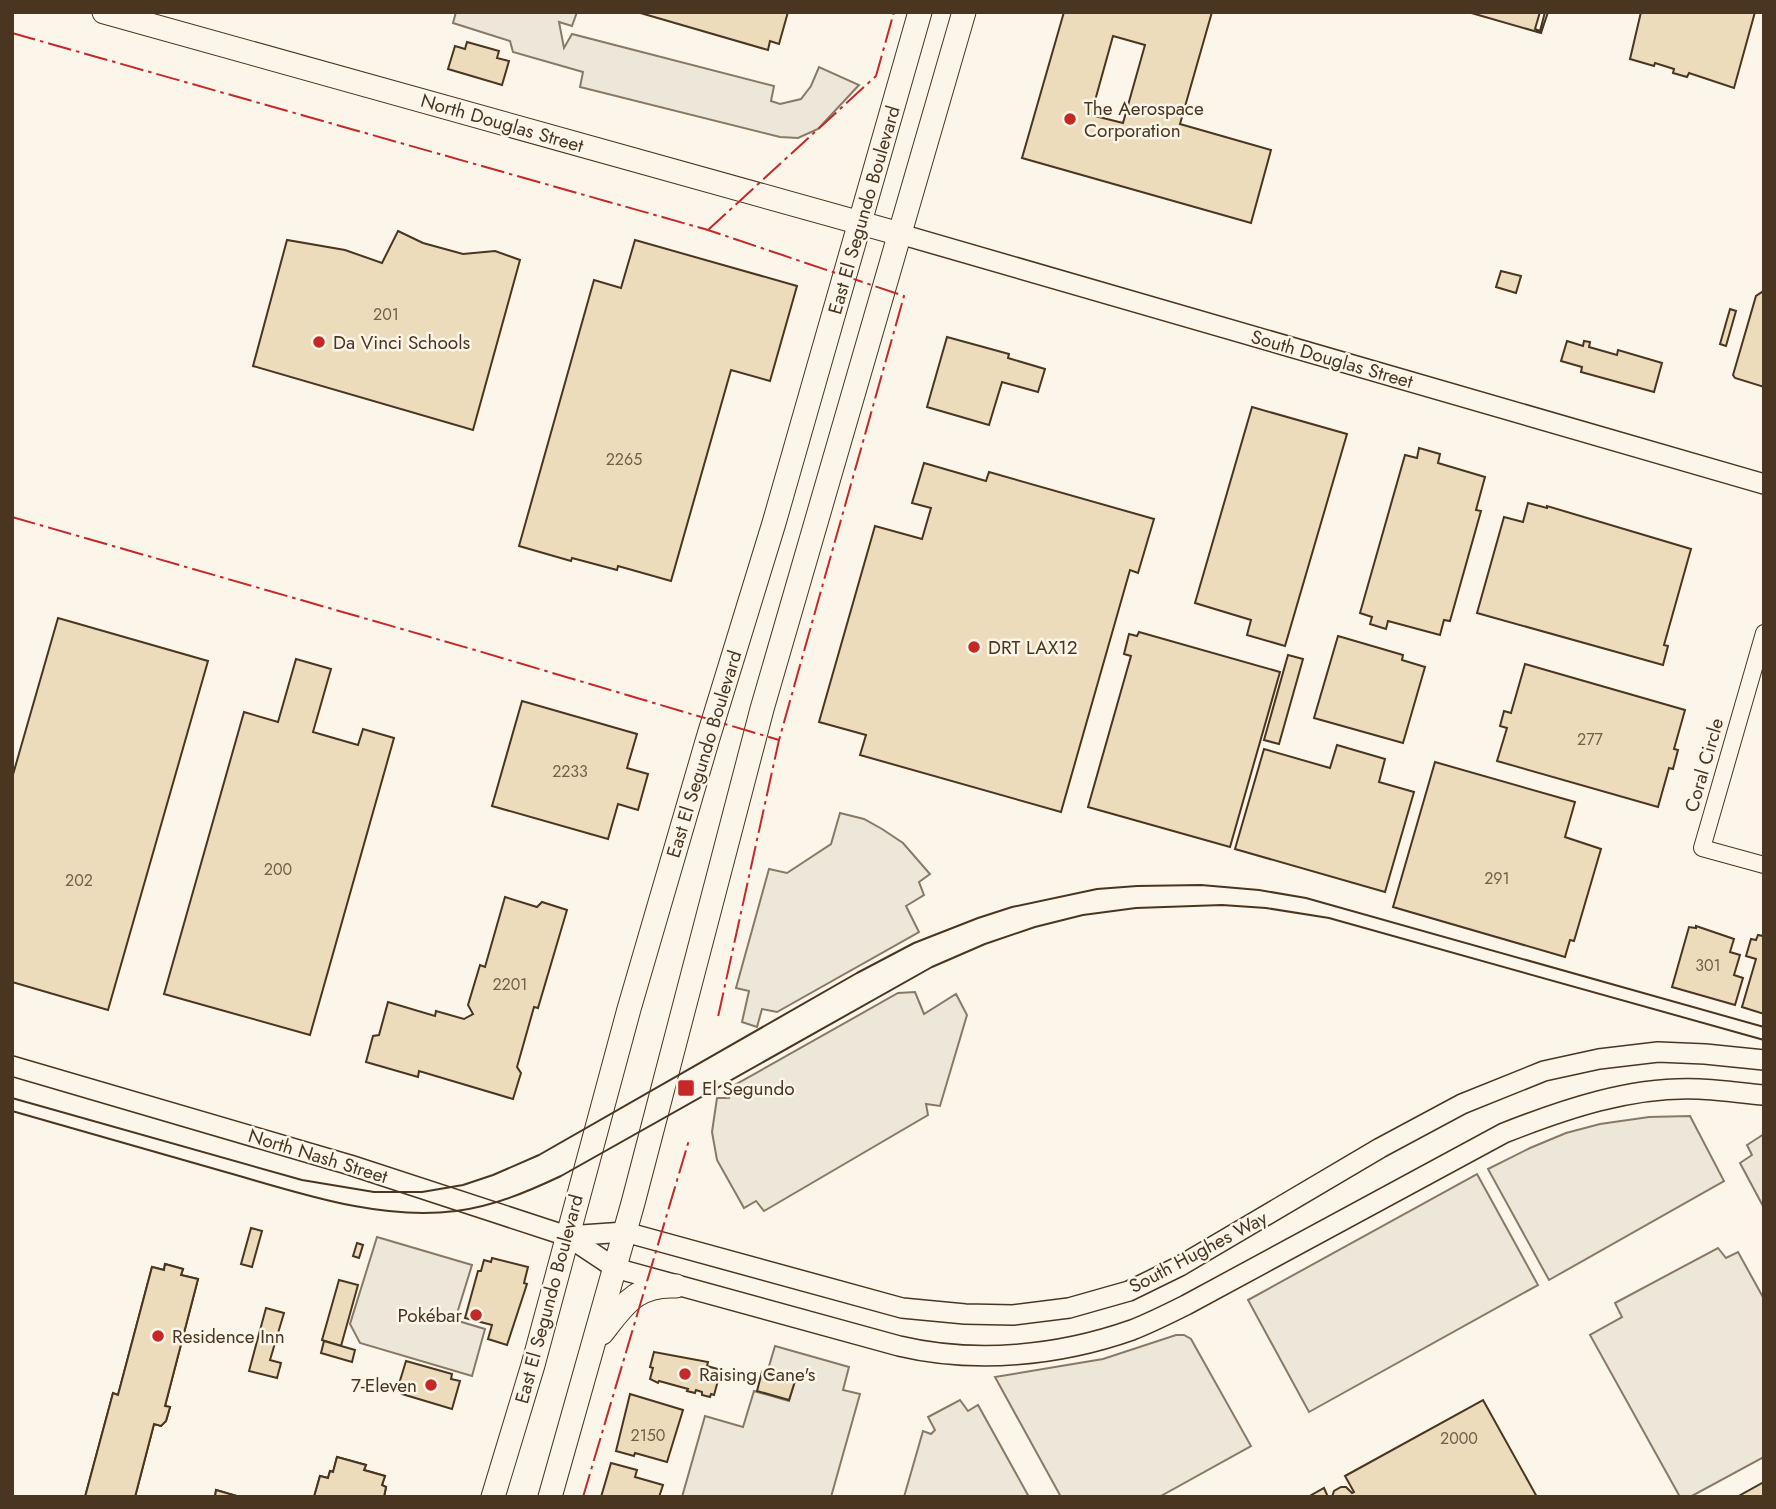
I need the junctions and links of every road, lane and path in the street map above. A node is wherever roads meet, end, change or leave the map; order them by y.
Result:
1 (104, 12) edge
2 (920, 12) edge
3 (964, 12) edge
4 (861, 223) junction
5 (900, 234) junction
6 (1764, 484) edge
7 (1764, 633) edge
8 (1764, 865) edge
9 (1764, 1060) edge
10 (12, 1066) edge
11 (1764, 1095) edge
12 (625, 1232) junction
13 (567, 1236) junction
14 (615, 1268) junction
15 (676, 1286) junction
16 (593, 1343) junction
17 (493, 1497) edge
18 (550, 1497) edge

1 - 4 main road, North Douglas Street
2 - 4 main road, East El Segundo Boulevard
3 - 5 main road
4 - 5 main road, North Douglas Street
4 - 13 main road, East El Segundo Boulevard
5 - 6 street, South Douglas Street
5 - 12 main road
7 - 8 street, Coral Circle
9 - 12 street, South Hughes Way
10 - 13 street, North Nash Street
11 - 15 street, South Hughes Way
12 - 13 street, South Hughes Way
12 - 14 main road
13 - 14 street, North Nash Street
13 - 17 main road, East El Segundo Boulevard
14 - 15 street, South Hughes Way
14 - 16 main road
15 - 16 main road
16 - 18 main road

